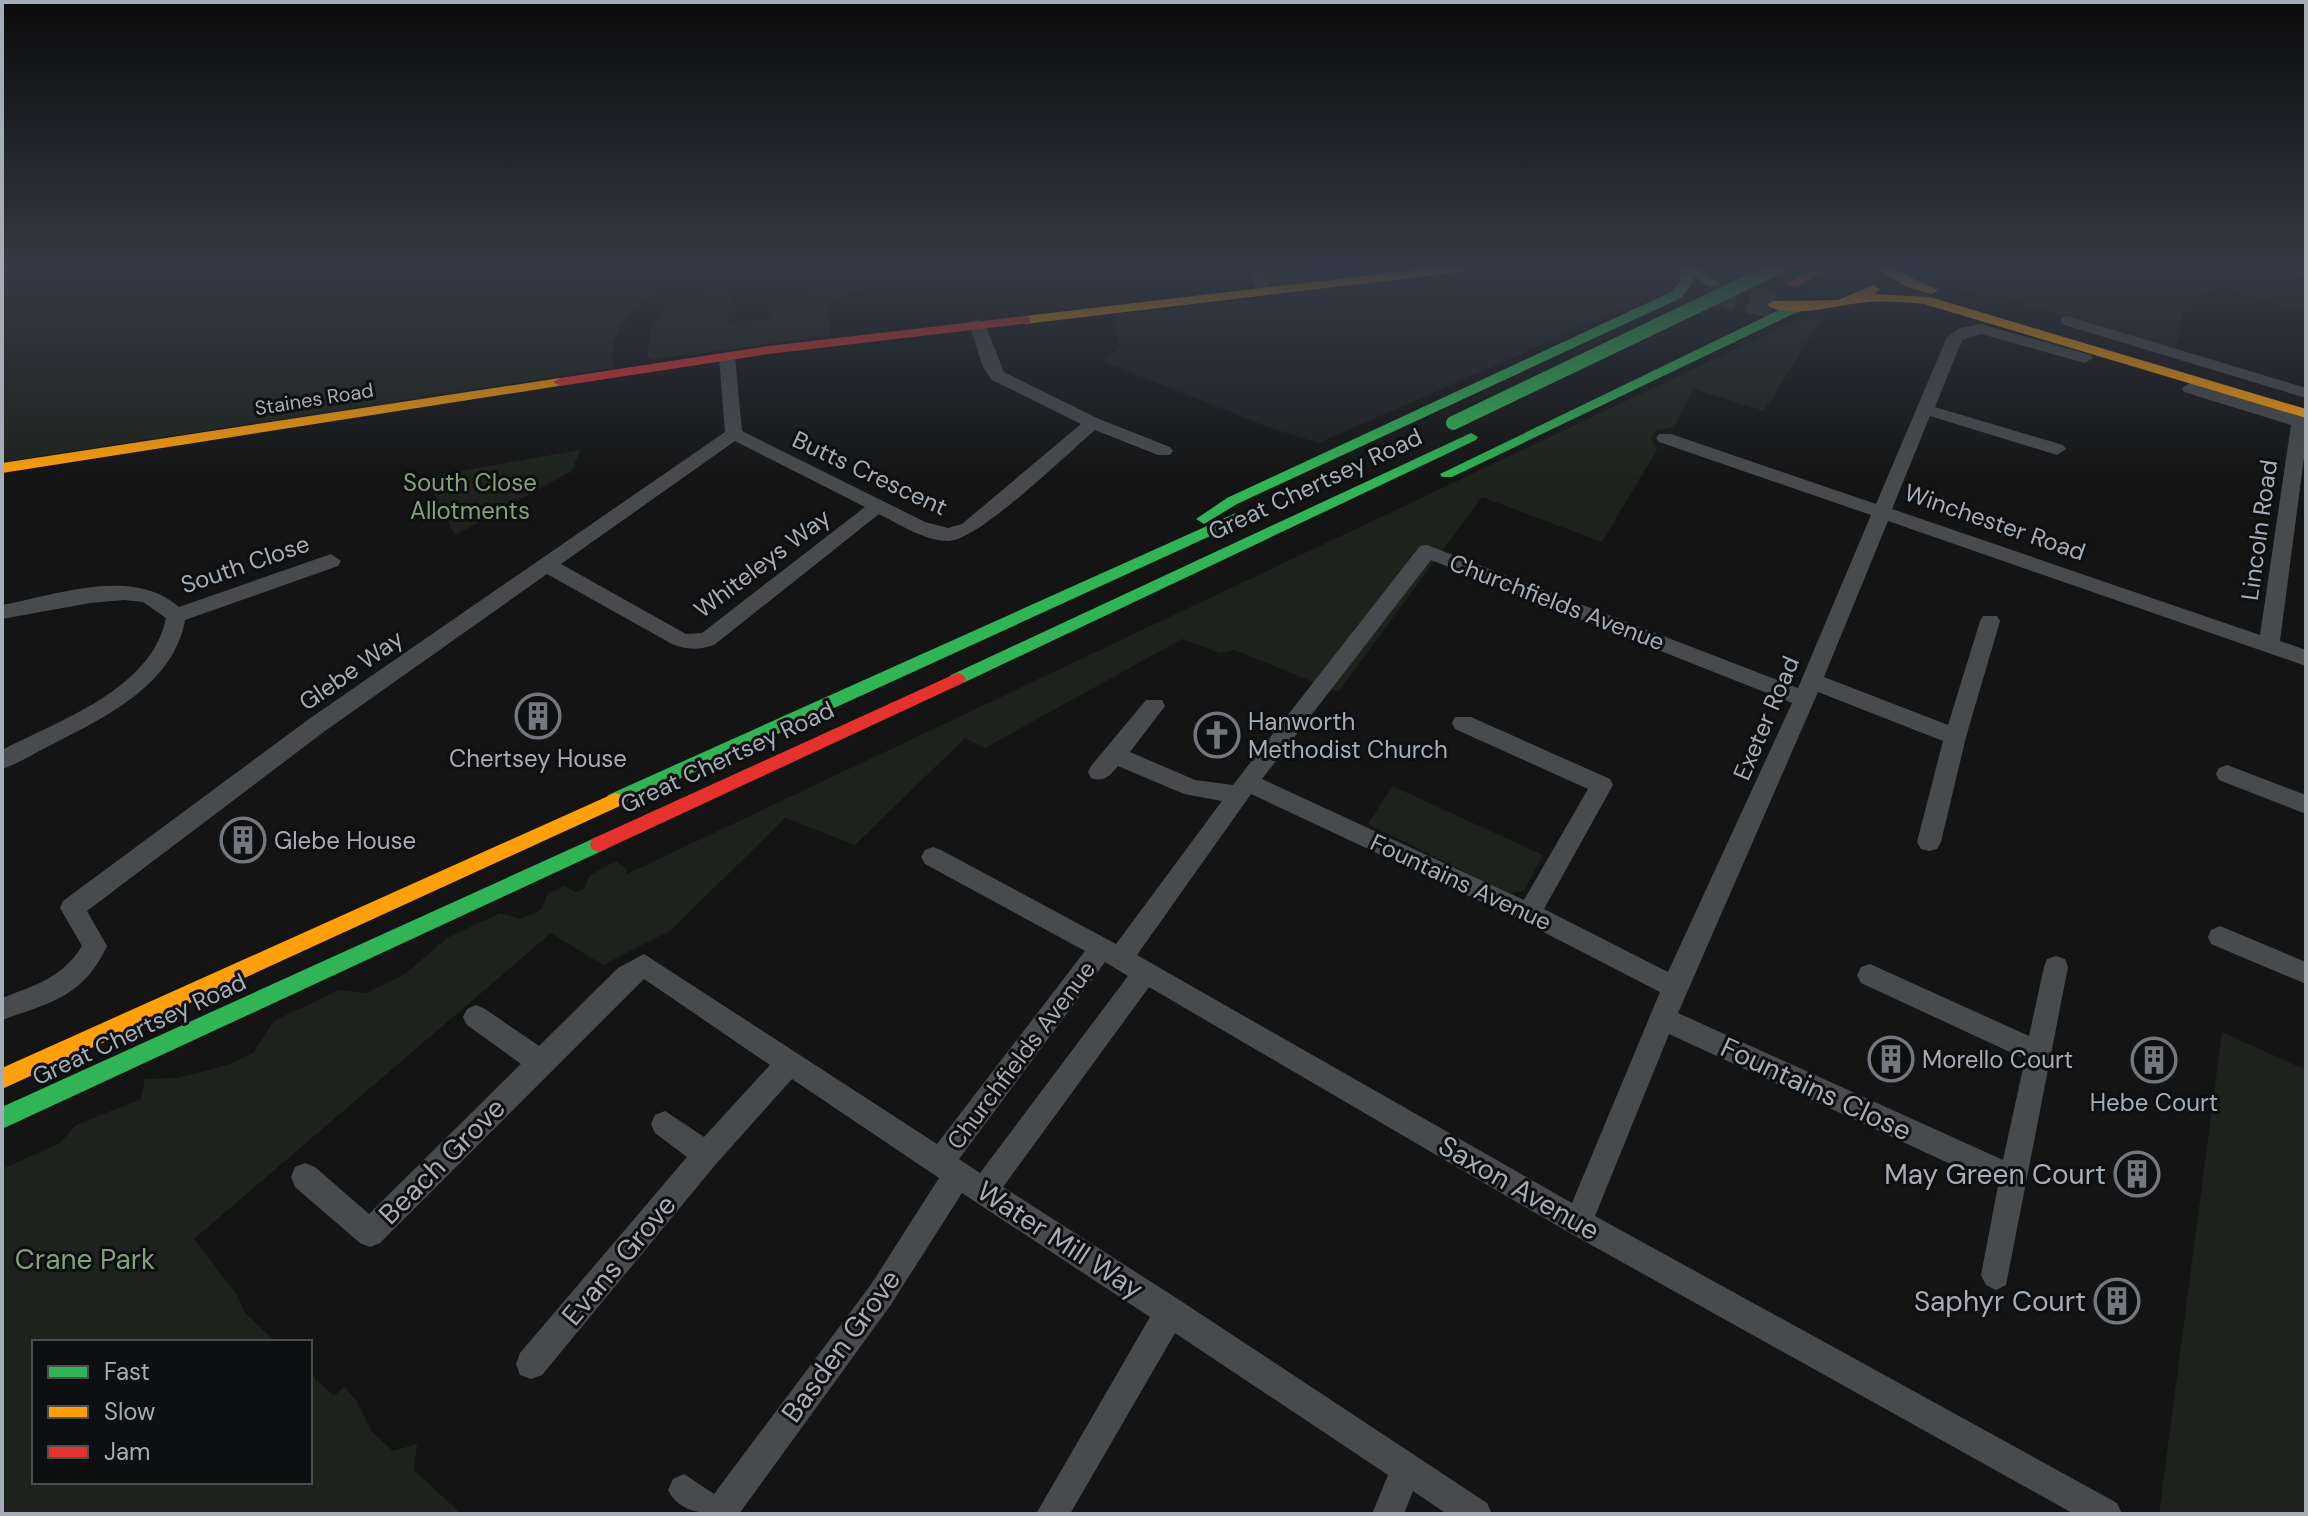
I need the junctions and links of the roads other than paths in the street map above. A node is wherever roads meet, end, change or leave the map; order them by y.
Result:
1 (873, 338) edge
2 (981, 338) edge
3 (1584, 338) edge
4 (1630, 338) edge
5 (1732, 338) edge
6 (1955, 338) edge
7 (2068, 338) edge
8 (2072, 338) edge
9 (2074, 338) edge
10 (727, 357) junction
11 (2085, 358) dead end
12 (2190, 388) dead end
13 (2306, 393) edge
14 (1924, 409) junction
15 (2304, 416) edge
16 (1093, 423) junction
17 (1445, 426) dead end
18 (734, 434) junction
19 (1478, 434) dead end
20 (1665, 438) dead end
21 (2057, 449) dead end
22 (1164, 451) dead end
23 (2, 468) edge
24 (1322, 480) dead end
25 (1435, 480) dead end
26 (878, 506) junction
27 (1882, 511) junction
28 (1284, 546) dead end
29 (1147, 557) junction
30 (331, 561) dead end
31 (547, 565) junction
32 (2, 612) edge
33 (176, 616) junction
34 (1990, 621) dead end
35 (2269, 645) junction
36 (1015, 653) junction
37 (2306, 658) edge
38 (1808, 690) junction
39 (1154, 706) dead end
40 (1463, 723) dead end
41 (1955, 737) junction
42 (1115, 755) junction
43 (2, 760) edge
44 (1099, 772) dead end
45 (2227, 774) dead end
46 (1243, 788) junction
47 (2306, 805) edge
48 (1929, 842) dead end
49 (933, 857) dead end
50 (1529, 913) junction
51 (2220, 937) dead end
52 (1111, 954) junction
53 (644, 965) joint
54 (2056, 967) dead end
55 (2306, 973) edge
56 (1144, 974) junction
57 (1870, 975) dead end
58 (1674, 987) junction
59 (2, 1009) edge
60 (476, 1017) dead end
61 (1663, 1019) junction
62 (2039, 1053) junction
63 (540, 1062) junction
64 (789, 1063) junction
65 (2, 1079) edge
66 (2, 1118) edge
67 (665, 1124) dead end
68 (706, 1155) junction
69 (949, 1168) junction
70 (305, 1177) dead end
71 (2013, 1179) junction
72 (984, 1190) junction
73 (1578, 1222) junction
74 (1996, 1275) dead end
75 (1171, 1311) junction
76 (531, 1364) dead end
77 (1407, 1468) junction
78 (684, 1490) dead end
79 (716, 1514) edge
80 (1052, 1514) edge
81 (1388, 1514) edge
82 (1476, 1514) edge
83 (2106, 1514) edge

1 - 10 main road, Staines Road
2 - 16 street
3 - 29 main road
4 - 17 main road, bridge
5 - 25 main road
6 - 14 street, Exeter Road
7 - 11 street, Exeter Road
8 - 15 main road
9 - 13 street
10 - 18 street
10 - 23 main road, Staines Road
12 - 15 street
14 - 21 street
14 - 27 street, Exeter Road
15 - 35 street, Lincoln Road
16 - 22 street
16 - 26 street, Butts Crescent
18 - 26 street, Butts Crescent
18 - 31 street, Glebe Way
19 - 36 main road, Great Chertsey Road
20 - 27 street, Winchester Road
24 - 29 main road, Great Chertsey Road
26 - 31 street, Whiteleys Way
27 - 35 street, Winchester Road
27 - 38 street, Exeter Road
28 - 36 main road
29 - 65 main road, Great Chertsey Road
30 - 33 street, South Close
31 - 59 street, Glebe Way
32 - 33 street
33 - 43 street
34 - 41 street
35 - 37 street, Winchester Road
36 - 66 main road, Great Chertsey Road
38 - 41 street
38 - 46 street, Churchfields Avenue
38 - 58 street, Exeter Road
39 - 42 street
40 - 50 street
41 - 48 street
42 - 44 street
42 - 46 street, Fountains Avenue
45 - 47 street
46 - 50 street, Fountains Avenue
46 - 52 street, Churchfields Avenue
49 - 52 street, Saxon Avenue
50 - 58 street, Fountains Avenue
51 - 55 street
52 - 56 street, Saxon Avenue
52 - 69 street, Churchfields Avenue
53 - 63 street, Beach Grove
53 - 64 street, Water Mill Way
54 - 62 street
56 - 72 street, Churchfields Avenue
56 - 73 street, Saxon Avenue
57 - 62 street
58 - 61 street, Exeter Road
60 - 63 street
61 - 71 street, Fountains Close
61 - 73 street, Exeter Road
62 - 71 street
63 - 70 street, Beach Grove
64 - 68 street, Evans Grove
64 - 69 street, Water Mill Way
67 - 68 street
68 - 76 street, Evans Grove
69 - 72 street, Water Mill Way
69 - 79 street, Basden Grove
71 - 74 street
72 - 75 street, Water Mill Way
73 - 83 street, Saxon Avenue
75 - 77 street, Water Mill Way
75 - 80 street
77 - 81 street
77 - 82 street, Water Mill Way
78 - 79 street, Basden Grove

